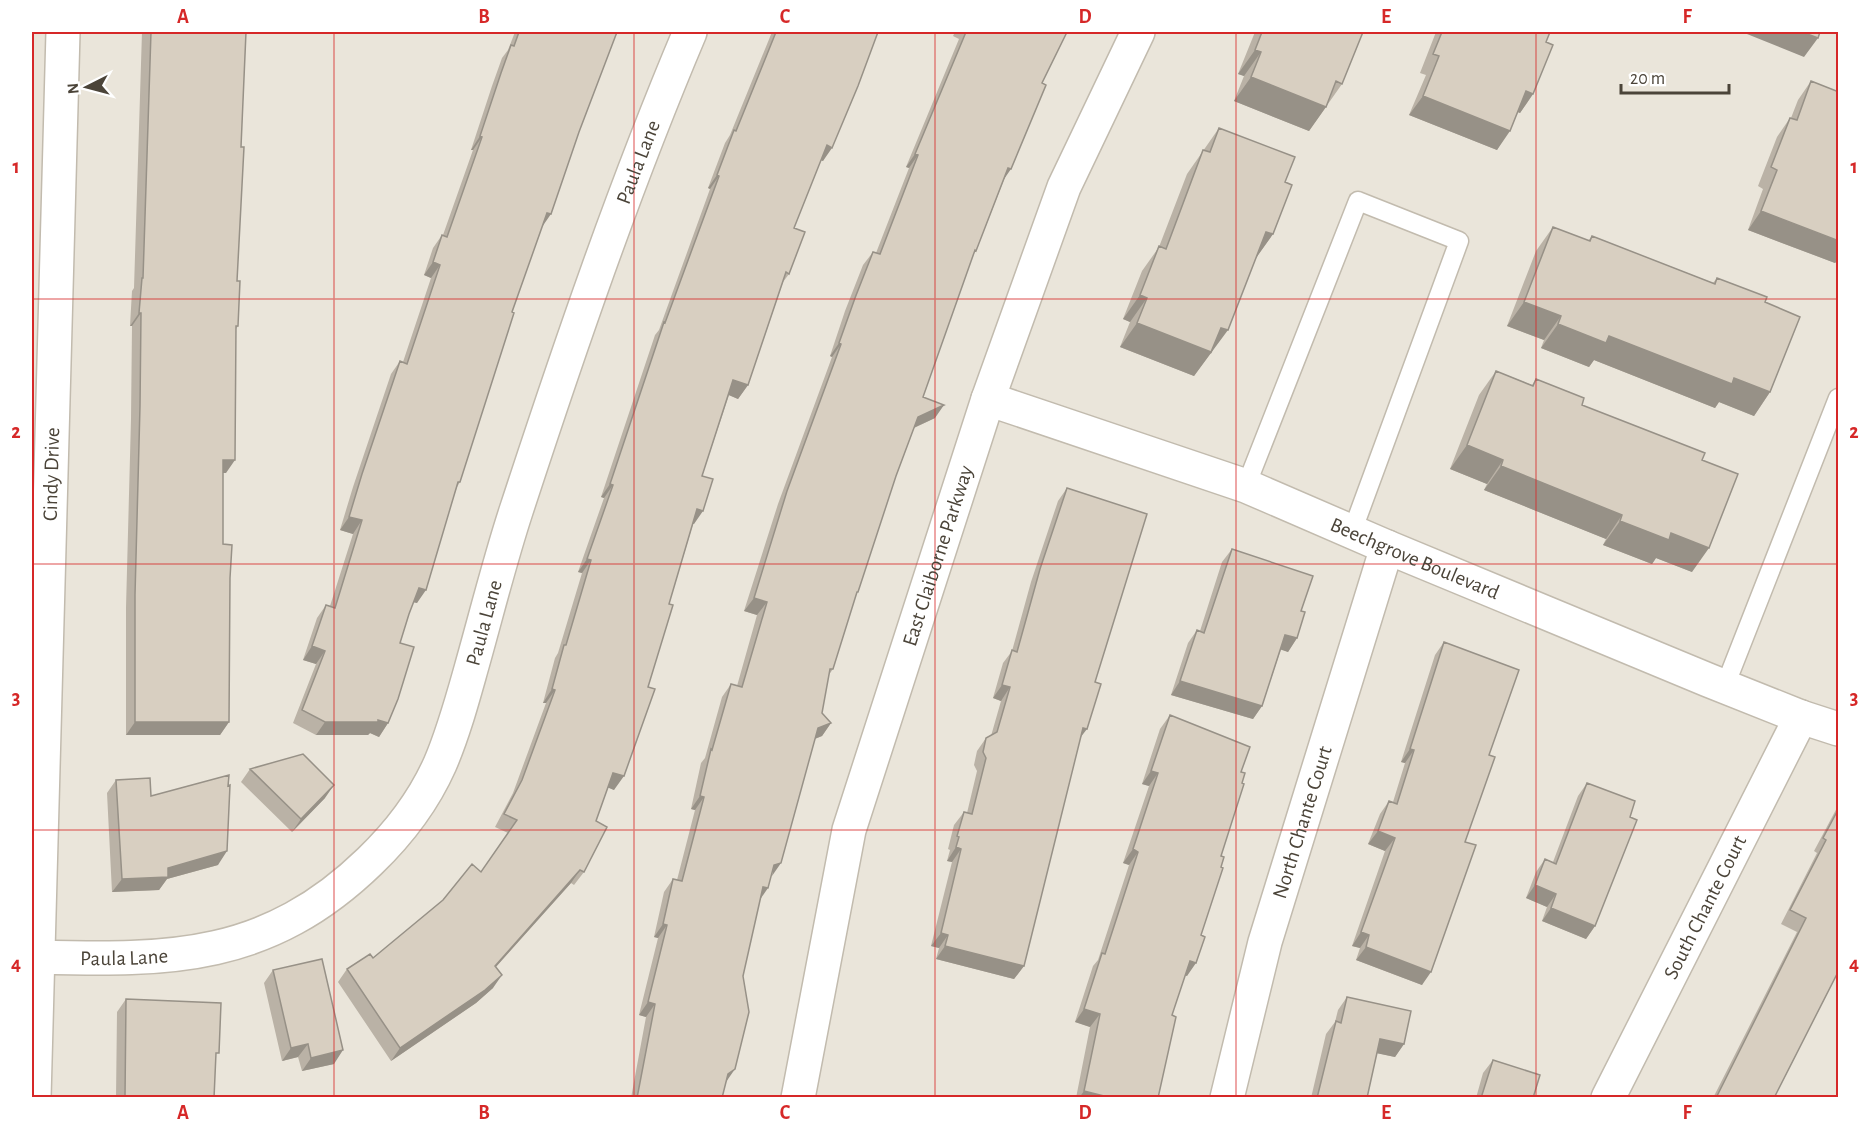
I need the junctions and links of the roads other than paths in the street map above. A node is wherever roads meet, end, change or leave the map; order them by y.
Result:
1 (63, 32) edge
2 (690, 32) edge
3 (1138, 32) edge
4 (1839, 398) edge
5 (988, 399) junction
6 (1246, 486) junction
7 (1352, 532) junction
8 (1387, 547) junction
9 (1725, 686) junction
10 (1801, 717) junction
11 (1837, 723) edge
12 (37, 957) junction
13 (33, 1098) edge
14 (798, 1098) edge
15 (1227, 1098) edge
16 (1608, 1098) edge

1 - 12 street, Cindy Drive
2 - 12 street, Paula Lane
3 - 5 street, East Claiborne Parkway
4 - 9 lane
5 - 6 street, Beechgrove Boulevard
5 - 14 street, East Claiborne Parkway
6 - 7 street, Beechgrove Boulevard
6 - 7 lane
7 - 8 street, Beechgrove Boulevard
8 - 9 street, Beechgrove Boulevard
8 - 15 street, North Chante Court
9 - 10 street, Beechgrove Boulevard
10 - 11 street, Beechgrove Boulevard
10 - 16 street, South Chante Court
12 - 13 street, Cindy Drive

